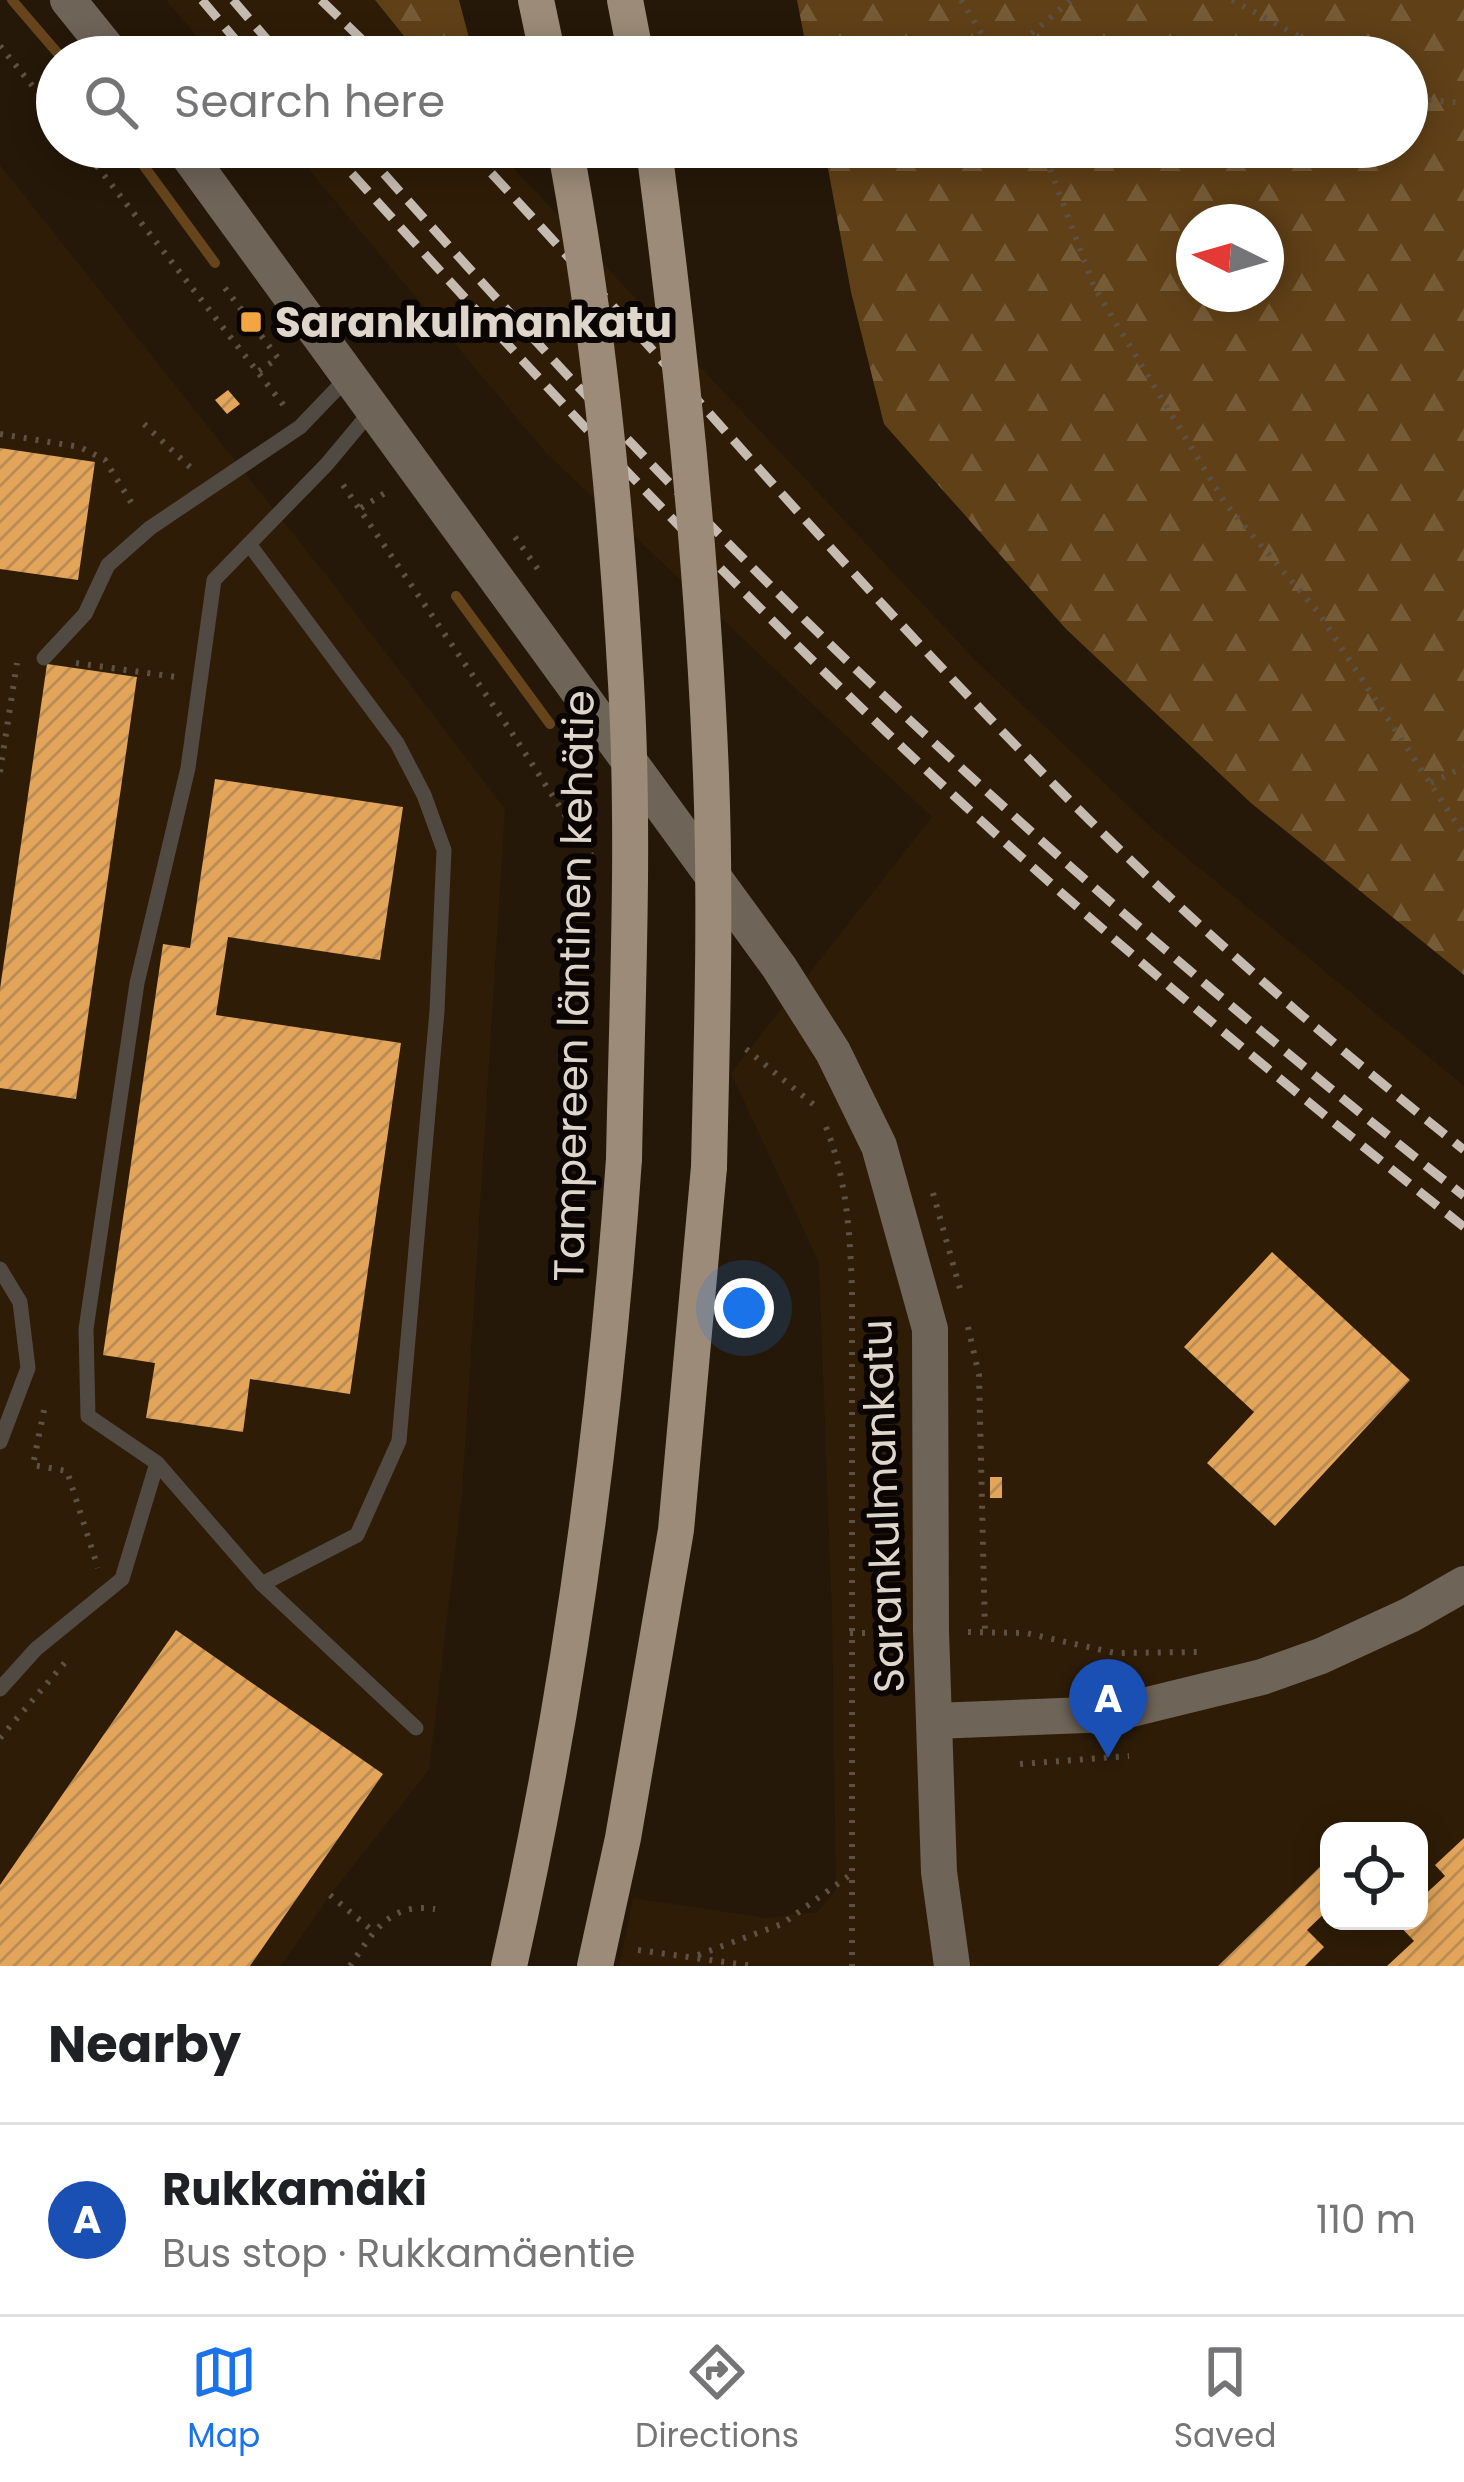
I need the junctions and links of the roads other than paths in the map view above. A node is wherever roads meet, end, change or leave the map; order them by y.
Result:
1 (68, 0) edge
2 (536, 0) edge
3 (625, 0) edge
4 (97, 36) edge
5 (544, 36) edge
6 (632, 36) edge
7 (197, 168) edge
8 (569, 168) edge
9 (656, 168) edge
10 (347, 378) junction
11 (371, 410) junction
12 (249, 544) junction
13 (44, 658) road end
14 (0, 1270) edge
15 (0, 1442) edge
16 (157, 1463) junction
17 (262, 1584) junction
18 (1464, 1584) edge
19 (0, 1690) edge
20 (934, 1721) junction
21 (416, 1728) dead end
22 (508, 1966) edge
23 (595, 1966) edge
24 (952, 1966) edge

1 - 4 main road
2 - 5 highway
3 - 6 highway
7 - 10 main road, Sarankulmankatu
8 - 22 highway, Tampereen läntinen kehätie, bridge
9 - 23 highway, bridge
10 - 11 main road, Sarankulmankatu
10 - 13 lane
11 - 12 lane
11 - 20 main road, Sarankulmankatu
12 - 16 lane
12 - 17 lane
14 - 15 lane
16 - 17 lane
16 - 19 lane
17 - 21 lane
18 - 20 main road
20 - 24 main road, Sarankulmankatu

